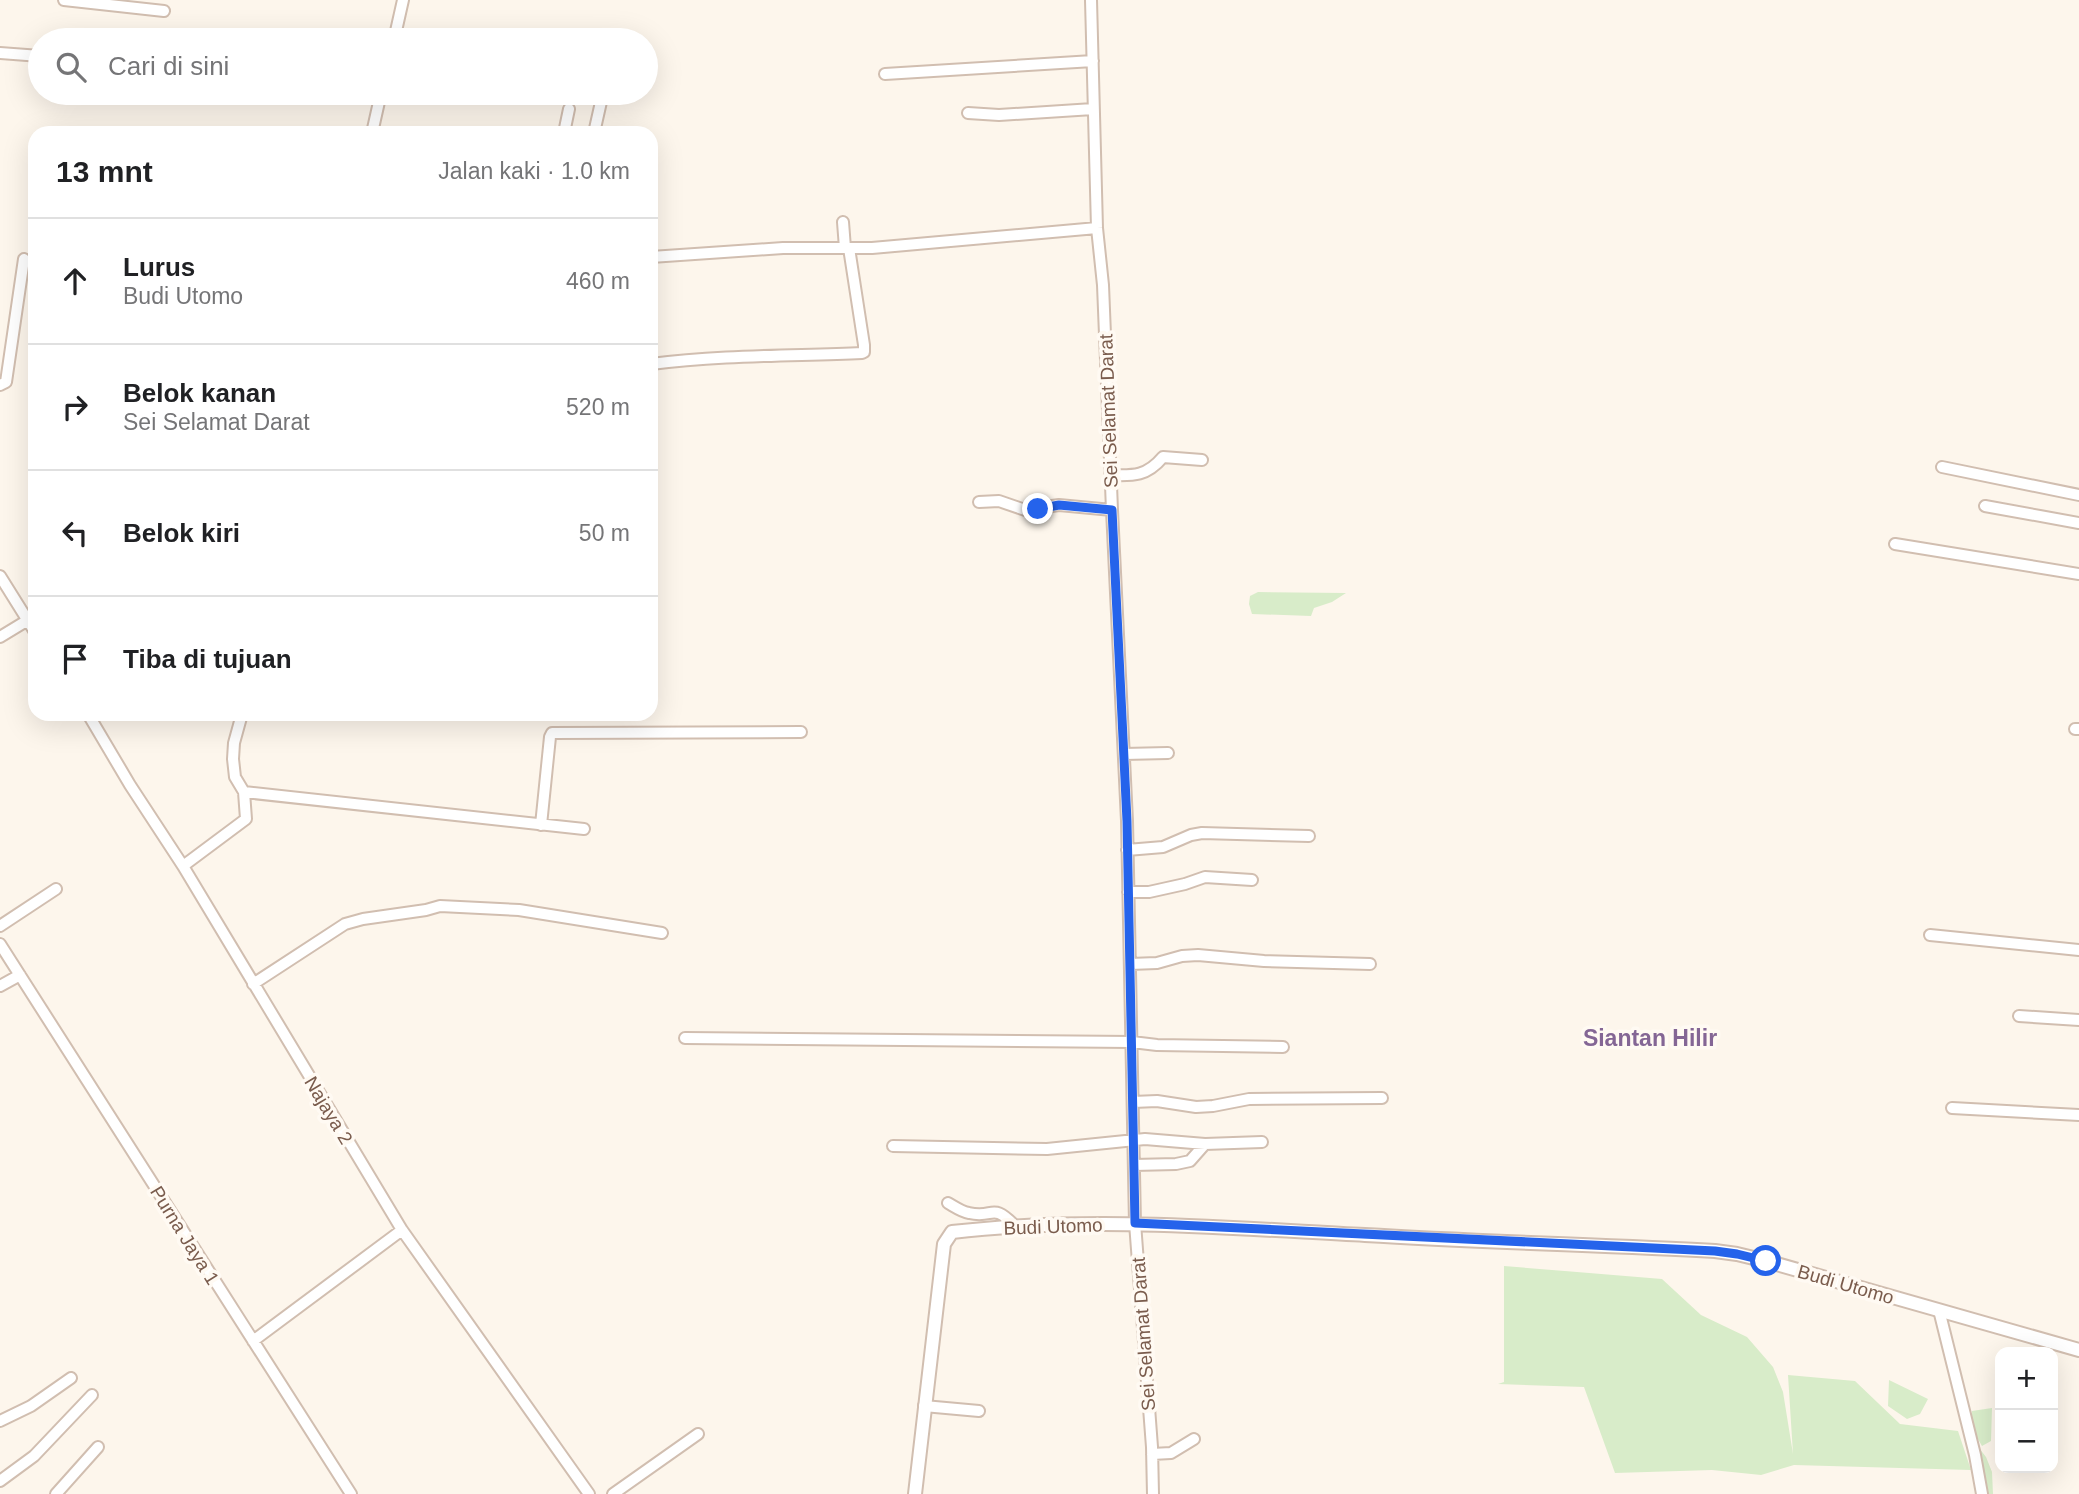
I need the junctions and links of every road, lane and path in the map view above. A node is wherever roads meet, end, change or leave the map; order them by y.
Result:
1 (64, 0) edge
2 (403, 0) edge
3 (1091, 0) edge
4 (164, 11) dead end
5 (397, 28) edge
6 (0, 53) edge
7 (28, 55) edge
8 (1093, 61) junction
9 (885, 74) dead end
10 (379, 105) edge
11 (600, 105) edge
12 (569, 108) dead end
13 (1093, 109) junction
14 (968, 113) dead end
15 (374, 126) edge
16 (565, 126) edge
17 (596, 126) edge
18 (844, 222) dead end
19 (1097, 228) junction
20 (847, 248) junction
21 (658, 257) edge
22 (23, 259) dead end
23 (658, 363) edge
24 (0, 385) edge
25 (1202, 460) dead end
26 (1942, 467) dead end
27 (1114, 475) junction
28 (2079, 495) edge
29 (979, 502) dead end
30 (1985, 506) dead end
31 (1112, 510) junction
32 (2079, 523) edge
33 (1895, 544) dead end
34 (2079, 574) edge
35 (0, 576) edge
36 (28, 620) joint
37 (0, 638) edge
38 (92, 721) edge
39 (240, 721) edge
40 (801, 732) dead end
41 (1168, 753) dead end
42 (1128, 754) junction
43 (244, 792) junction
44 (541, 825) junction
45 (584, 828) dead end
46 (1309, 836) dead end
47 (1131, 849) junction
48 (183, 866) junction
49 (1252, 880) dead end
50 (56, 889) dead end
51 (1132, 892) junction
52 (0, 926) edge
53 (662, 933) dead end
54 (1930, 935) dead end
55 (0, 944) edge
56 (2079, 950) edge
57 (1135, 963) junction
58 (1370, 964) dead end
59 (20, 975) junction
60 (253, 984) junction
61 (0, 986) edge
62 (2019, 1016) dead end
63 (2079, 1020) edge
64 (685, 1038) dead end
65 (1136, 1043) junction
66 (1283, 1047) dead end
67 (1382, 1098) dead end
68 (1133, 1102) junction
69 (1952, 1108) dead end
70 (2079, 1115) edge
71 (1139, 1140) junction
72 (1262, 1142) dead end
73 (1205, 1144) junction
74 (893, 1146) dead end
75 (1134, 1165) junction
76 (948, 1203) dead end
77 (1140, 1223) junction
78 (1016, 1227) junction
79 (402, 1230) junction
80 (1939, 1310) junction
81 (253, 1341) junction
82 (2079, 1350) edge
83 (71, 1378) dead end
84 (92, 1395) dead end
85 (924, 1406) junction
86 (979, 1411) dead end
87 (0, 1421) edge
88 (698, 1433) dead end
89 (1194, 1438) dead end
90 (98, 1447) dead end
91 (1155, 1454) junction
92 (0, 1481) edge
93 (56, 1494) edge
94 (351, 1494) edge
95 (589, 1494) edge
96 (613, 1494) edge
97 (915, 1494) edge
98 (1153, 1494) edge
99 (1982, 1494) edge

1 - 4 street
2 - 5 street
3 - 8 street, Sei Selamat Darat
6 - 7 street
8 - 9 street
8 - 13 street, Sei Selamat Darat
10 - 15 street
11 - 17 street
12 - 16 street
13 - 14 street
13 - 19 street, Sei Selamat Darat
18 - 20 street
19 - 20 street
19 - 27 street, Sei Selamat Darat
20 - 21 street
20 - 23 street
22 - 24 street
25 - 27 street
26 - 28 street
27 - 31 street, Sei Selamat Darat
29 - 31 street
30 - 32 street
31 - 42 street, Sei Selamat Darat
33 - 34 street
35 - 36 street
36 - 37 street
38 - 48 street, Najaya 2
39 - 43 street
40 - 44 street
41 - 42 street
42 - 47 street, Sei Selamat Darat
43 - 44 street
43 - 48 street
44 - 45 street
46 - 47 street
47 - 51 street, Sei Selamat Darat
48 - 60 street, Najaya 2
49 - 51 street
50 - 52 street
51 - 57 street, Sei Selamat Darat
53 - 60 street
54 - 56 street
55 - 59 street, Purna Jaya 1
57 - 58 street
57 - 65 street, Sei Selamat Darat
59 - 61 street
59 - 81 street, Purna Jaya 1
60 - 79 street, Najaya 2
62 - 63 street
64 - 65 street
65 - 66 street
65 - 68 street, Sei Selamat Darat
67 - 68 street
68 - 71 street, Sei Selamat Darat
69 - 70 street
71 - 73 street
71 - 74 street
71 - 75 street, Sei Selamat Darat
72 - 73 street
73 - 75 street
75 - 77 street, Sei Selamat Darat
76 - 78 street
77 - 78 street, Budi Utomo
77 - 80 street, Budi Utomo
77 - 91 street, Sei Selamat Darat
78 - 85 street, Budi Utomo
79 - 81 street
79 - 95 street, Najaya 2
80 - 82 street, Budi Utomo
80 - 99 street
81 - 94 street, Purna Jaya 1
83 - 87 street
84 - 92 street
85 - 86 street
85 - 97 street, Budi Utomo
88 - 96 street
89 - 91 street
90 - 93 street
91 - 98 street, Sei Selamat Darat

